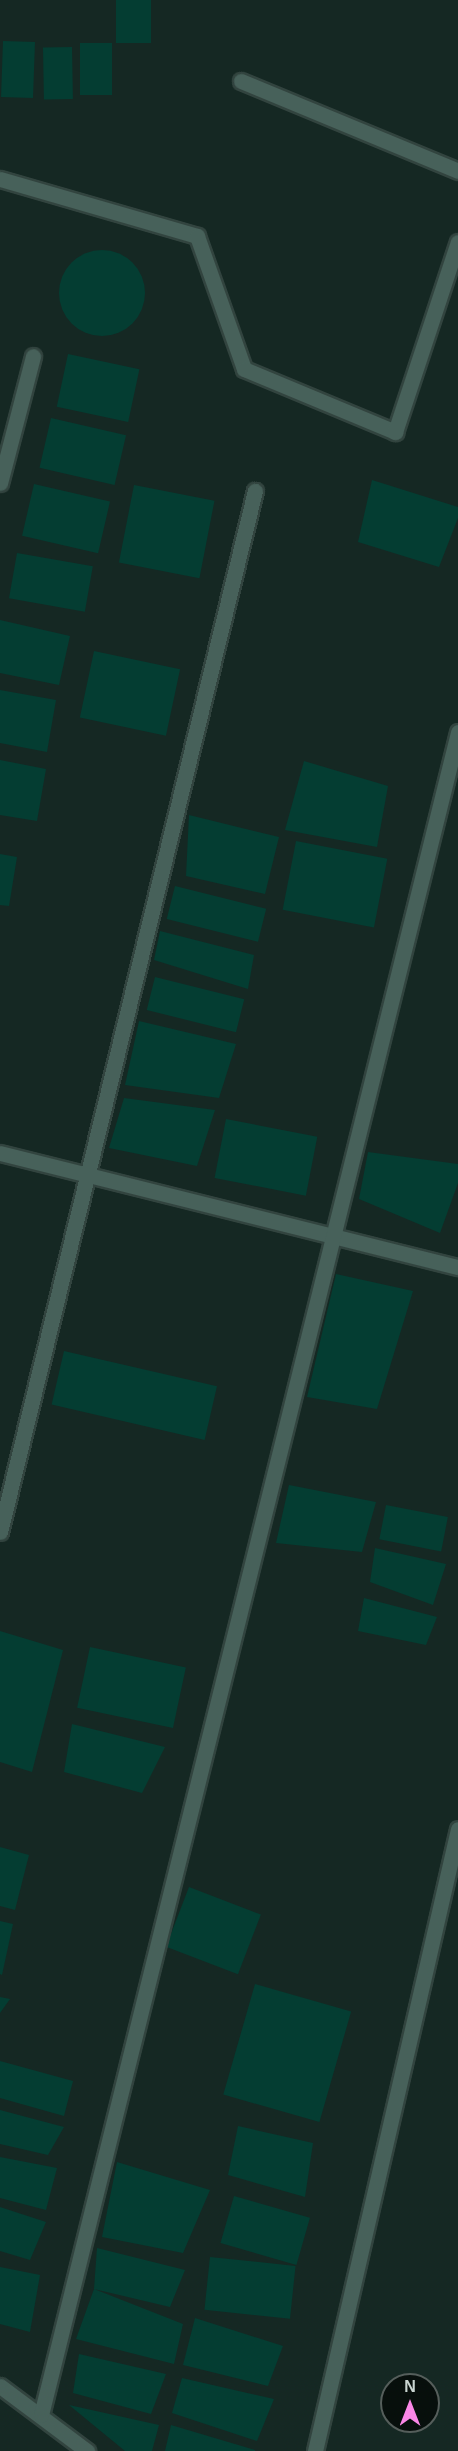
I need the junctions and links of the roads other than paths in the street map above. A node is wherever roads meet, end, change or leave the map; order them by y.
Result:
1 (241, 81) dead end
2 (458, 171) edge
3 (0, 179) edge
4 (458, 242) edge
5 (33, 356) dead end
6 (0, 483) edge
7 (255, 491) dead end
8 (458, 732) edge
9 (0, 1153) edge
10 (88, 1175) junction
11 (333, 1236) junction
12 (458, 1267) edge
13 (0, 1532) edge
14 (458, 1829) edge
15 (0, 2386) edge
16 (41, 2415) junction
17 (87, 2451) edge
18 (315, 2451) edge

1 - 2 street
3 - 4 street
5 - 6 street
7 - 10 street
8 - 11 street
9 - 10 street
10 - 11 street
10 - 13 street
11 - 12 street
11 - 16 street
14 - 18 street
15 - 16 street
16 - 17 street

